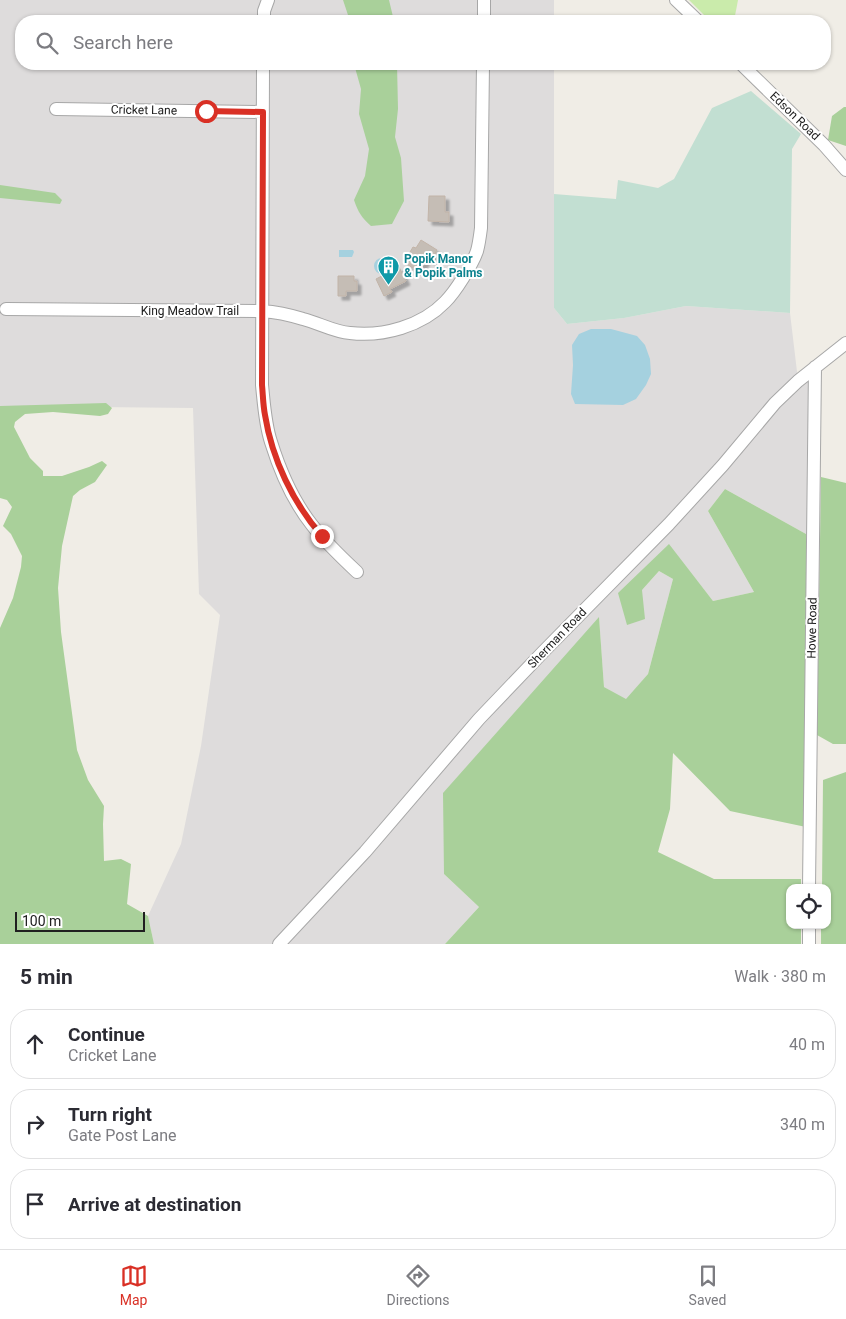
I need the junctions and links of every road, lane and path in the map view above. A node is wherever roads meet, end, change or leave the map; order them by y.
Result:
1 (268, 0) edge
2 (484, 0) edge
3 (676, 0) edge
4 (264, 15) edge
5 (484, 15) edge
6 (692, 15) edge
7 (263, 70) edge
8 (484, 70) edge
9 (747, 70) edge
10 (56, 109) dead end
11 (263, 112) junction
12 (846, 170) edge
13 (6, 309) dead end
14 (262, 311) junction
15 (846, 343) edge
16 (815, 368) junction
17 (358, 572) dead end
18 (809, 884) edge
19 (809, 929) edge
20 (279, 944) edge
21 (809, 944) edge

1 - 4 street
2 - 5 street
3 - 6 street
7 - 11 street
8 - 14 street, King Meadow Trail
9 - 12 street, Edson Road
10 - 11 street, Cricket Lane
11 - 14 street
13 - 14 street, King Meadow Trail
14 - 17 street
15 - 16 street, Sherman Road
16 - 18 street, Howe Road
16 - 20 street, Sherman Road
19 - 21 street

